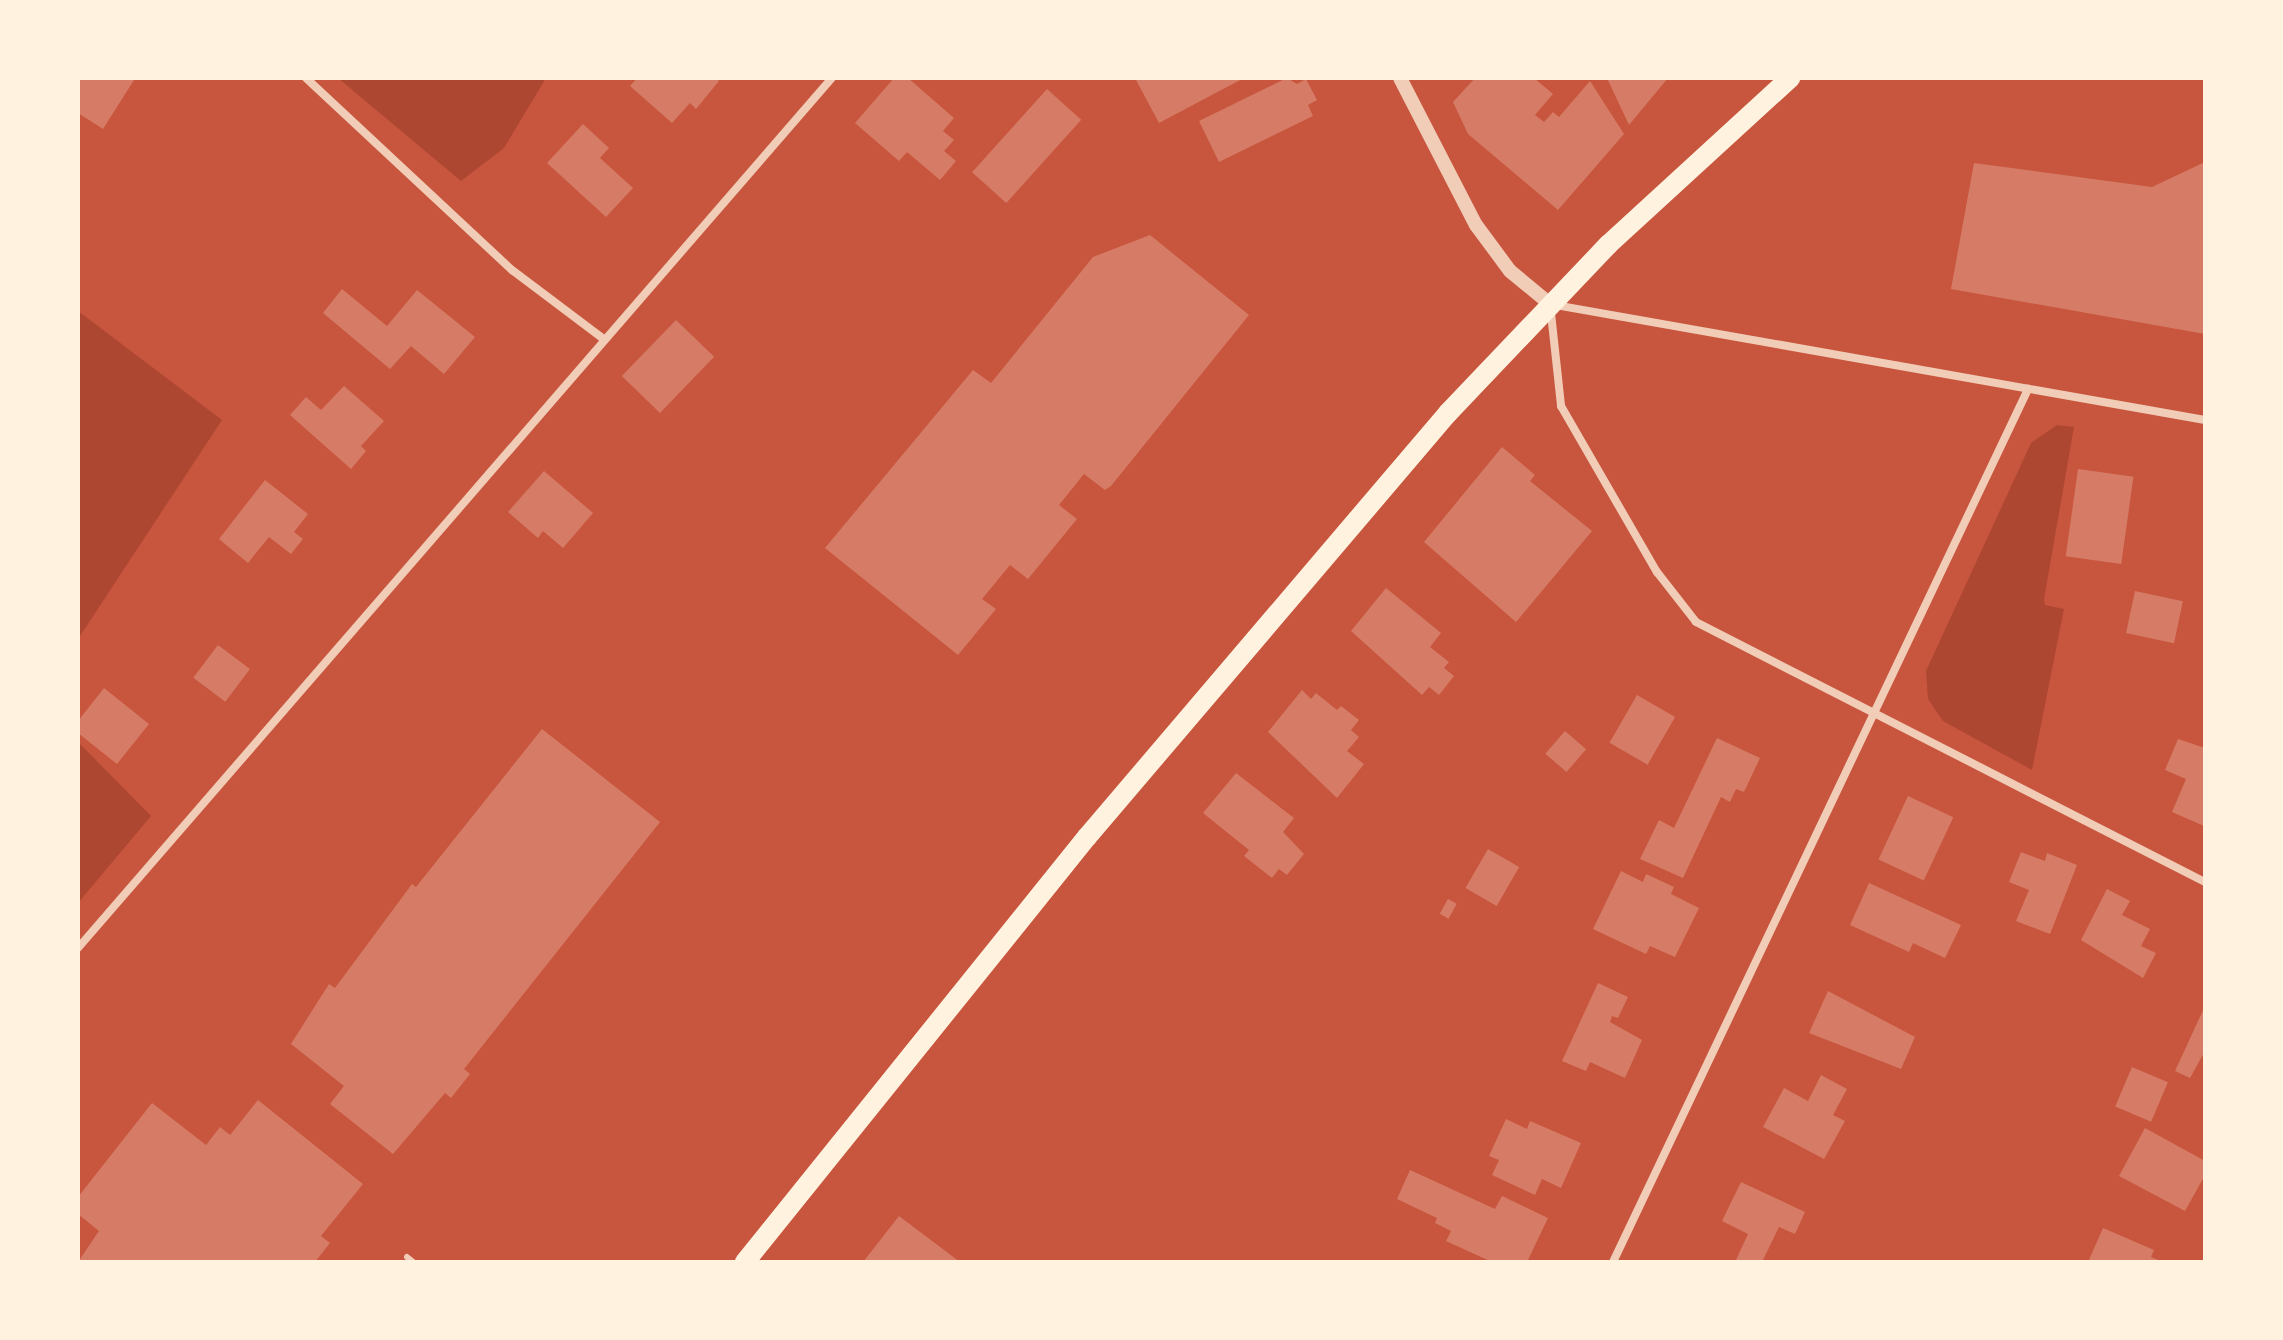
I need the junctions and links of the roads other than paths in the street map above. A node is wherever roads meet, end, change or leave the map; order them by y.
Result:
1 (306, 78) edge
2 (832, 78) edge
3 (1400, 78) edge
4 (1790, 78) edge
5 (1550, 304) junction
6 (605, 340) junction
7 (2028, 389) junction
8 (2205, 420) edge
9 (1873, 714) junction
10 (2205, 882) edge
11 (78, 948) edge
12 (745, 1262) edge
13 (1613, 1262) edge

1 - 6 street
2 - 6 street
3 - 5 street
4 - 5 main road
5 - 7 street
5 - 9 street
5 - 12 main road
6 - 11 street
7 - 8 street
7 - 9 street
9 - 10 street
9 - 13 street

